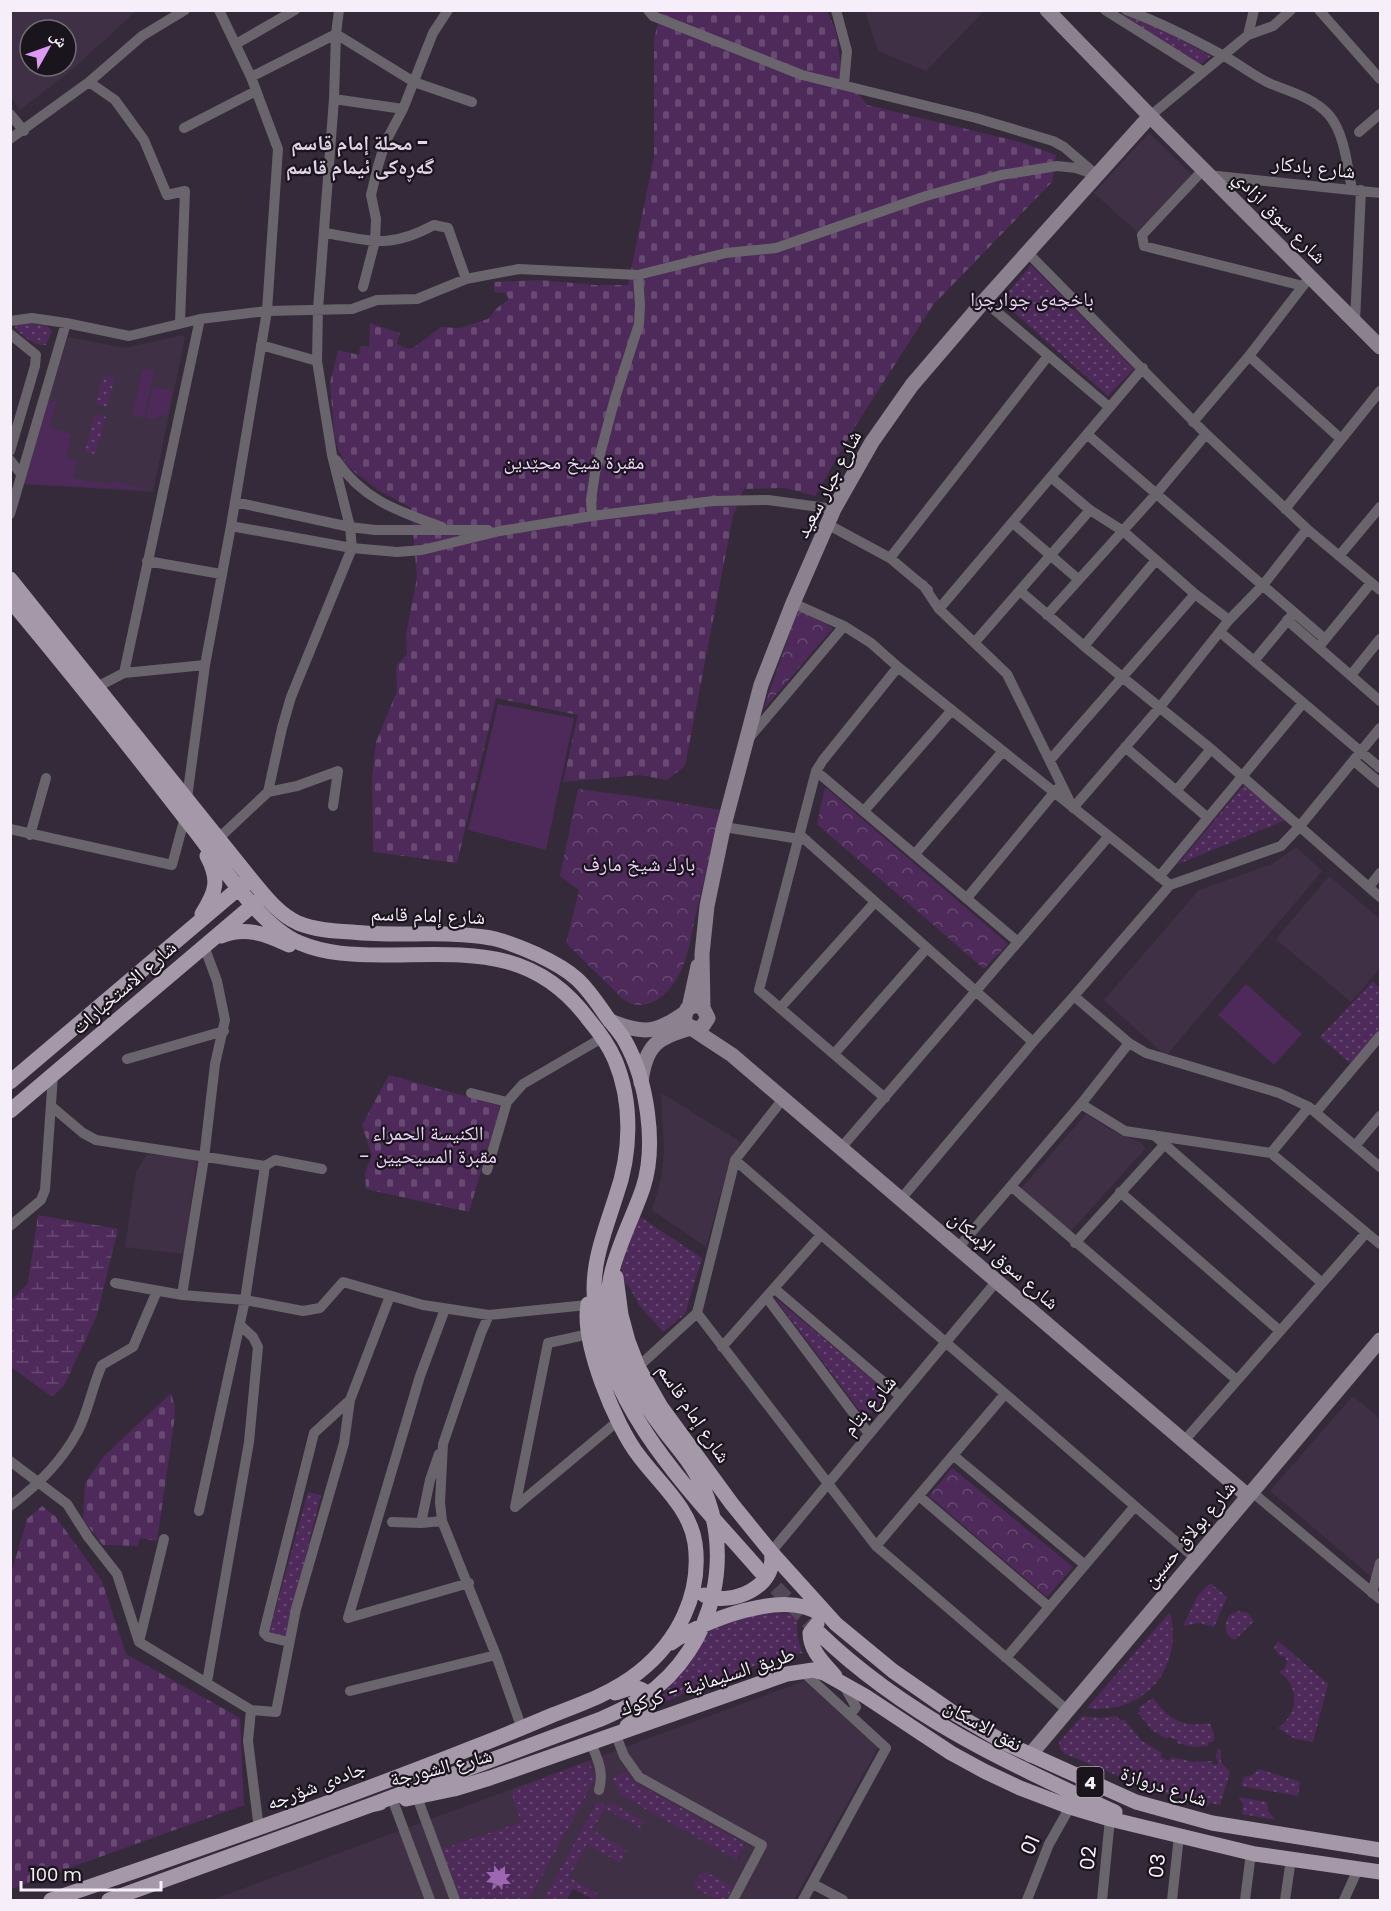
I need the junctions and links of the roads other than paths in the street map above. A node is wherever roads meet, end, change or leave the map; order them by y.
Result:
1 (185, 10) edge
2 (219, 10) edge
3 (295, 10) edge
4 (339, 10) edge
5 (448, 10) edge
6 (648, 10) edge
7 (836, 10) edge
8 (1047, 10) edge
9 (1105, 10) edge
10 (1126, 10) edge
11 (1254, 10) edge
12 (1291, 10) edge
13 (1319, 10) edge
14 (1152, 15) edge
15 (336, 34) junction
16 (1248, 35) junction
17 (236, 44) junction
18 (1223, 55) junction
19 (1202, 71) junction
20 (251, 77) junction
21 (1380, 79) edge
22 (89, 82) junction
23 (414, 82) junction
24 (844, 84) junction
25 (256, 91) junction
26 (334, 99) junction
27 (472, 102) dead end
28 (403, 109) junction
29 (10, 114) edge
30 (1380, 114) edge
31 (1150, 116) junction
32 (184, 128) dead end
33 (24, 131) junction
34 (1359, 132) dead end
35 (10, 140) edge
36 (1205, 172) junction
37 (1096, 175) junction
38 (1357, 189) junction
39 (1380, 193) edge
40 (325, 233) junction
41 (375, 241) junction
42 (1027, 252) junction
43 (638, 275) junction
44 (466, 279) junction
45 (1306, 281) junction
46 (363, 287) dead end
47 (984, 301) junction
48 (318, 309) junction
49 (267, 311) junction
50 (200, 319) junction
51 (10, 321) edge
52 (180, 322) junction
53 (1355, 322) junction
54 (66, 323) junction
55 (10, 334) edge
56 (261, 345) junction
57 (1380, 348) edge
58 (1048, 356) junction
59 (1249, 356) junction
60 (317, 361) junction
61 (1143, 368) junction
62 (1380, 391) edge
63 (1109, 407) junction
64 (1194, 422) junction
65 (1206, 434) junction
66 (1088, 435) junction
67 (1341, 439) junction
68 (10, 451) edge
69 (332, 455) junction
70 (10, 460) edge
71 (21, 474) junction
72 (1052, 478) junction
73 (1156, 494) junction
74 (235, 502) junction
75 (1380, 507) edge
76 (834, 508) junction
77 (1285, 509) junction
78 (1090, 510) junction
79 (10, 514) edge
80 (592, 516) junction
81 (1013, 523) junction
82 (827, 524) junction
83 (231, 526) junction
84 (350, 527) junction
85 (448, 529) junction
86 (1307, 529) junction
87 (500, 531) junction
88 (1123, 531) junction
89 (352, 548) junction
90 (1051, 555) junction
91 (1339, 556) junction
92 (890, 558) junction
93 (1156, 560) junction
94 (147, 561) junction
95 (221, 574) junction
96 (10, 579) edge
97 (1078, 579) junction
98 (1371, 583) junction
99 (1263, 585) junction
100 (1380, 590) edge
101 (1020, 591) junction
102 (1195, 594) junction
103 (10, 600) edge
104 (793, 603) junction
105 (942, 607) junction
106 (1047, 615) junction
107 (1291, 616) junction
108 (1229, 620) junction
109 (844, 626) junction
110 (1220, 632) junction
111 (1380, 639) edge
112 (975, 642) junction
113 (1322, 643) junction
114 (1084, 646) junction
115 (1254, 661) junction
116 (205, 666) junction
117 (898, 667) junction
118 (124, 673) junction
119 (1351, 675) junction
120 (1123, 677) junction
121 (97, 687) junction
122 (1380, 701) edge
123 (1303, 702) junction
124 (1160, 707) junction
125 (952, 710) junction
126 (1380, 728) edge
127 (747, 739) junction
128 (1125, 747) junction
129 (1211, 749) junction
130 (1003, 751) junction
131 (1357, 756) junction
132 (1050, 760) junction
133 (1380, 768) edge
134 (816, 771) junction
135 (1242, 775) junction
136 (46, 778) dead end
137 (1380, 783) edge
138 (1058, 788) junction
139 (1176, 791) junction
140 (268, 792) junction
141 (187, 798) junction
142 (333, 806) dead end
143 (1073, 808) junction
144 (864, 811) junction
145 (1208, 818) junction
146 (187, 820) junction
147 (1300, 826) junction
148 (724, 827) junction
149 (10, 829) edge
150 (30, 835) junction
151 (1109, 836) junction
152 (219, 838) junction
153 (802, 838) junction
154 (915, 854) junction
155 (1380, 873) edge
156 (1159, 877) junction
157 (245, 883) junction
158 (1170, 885) junction
159 (1369, 887) junction
160 (1380, 897) edge
161 (967, 898) junction
162 (259, 900) junction
163 (875, 902) junction
164 (190, 929) junction
165 (462, 935) junction
166 (210, 942) junction
167 (1018, 942) junction
168 (316, 948) junction
169 (927, 948) junction
170 (460, 954) junction
171 (976, 991) junction
172 (1074, 996) junction
173 (781, 1007) junction
174 (696, 1012) junction
175 (610, 1021) junction
176 (691, 1028) junction
177 (224, 1031) junction
178 (1380, 1036) edge
179 (602, 1038) junction
180 (1032, 1042) junction
181 (1129, 1043) junction
182 (834, 1054) junction
183 (732, 1055) junction
184 (127, 1059) dead end
185 (53, 1075) junction
186 (10, 1082) edge
187 (641, 1083) junction
188 (471, 1093) dead end
189 (885, 1098) junction
190 (783, 1099) junction
191 (507, 1102) junction
192 (1081, 1104) junction
193 (51, 1106) junction
194 (1313, 1109) junction
195 (10, 1111) edge
196 (1380, 1116) edge
197 (1154, 1135) junction
198 (1165, 1144) junction
199 (1355, 1146) junction
200 (841, 1148) junction
201 (1271, 1153) junction
202 (204, 1158) junction
203 (735, 1160) junction
204 (265, 1166) junction
205 (1380, 1167) edge
206 (322, 1169) dead end
207 (488, 1170) dead end
208 (1011, 1186) junction
209 (1120, 1192) junction
210 (901, 1199) junction
211 (10, 1226) edge
212 (1366, 1233) junction
213 (821, 1235) junction
214 (1075, 1243) junction
215 (1380, 1244) edge
216 (958, 1248) junction
217 (615, 1262) junction
218 (996, 1282) junction
219 (115, 1283) dead end
220 (1322, 1283) junction
221 (775, 1289) junction
222 (157, 1291) junction
223 (182, 1295) junction
224 (390, 1296) junction
225 (767, 1298) junction
226 (245, 1300) junction
227 (591, 1305) junction
228 (445, 1309) junction
229 (697, 1313) junction
230 (489, 1315) junction
231 (240, 1325) junction
232 (1280, 1331) junction
233 (589, 1334) junction
234 (1380, 1340) edge
235 (946, 1342) junction
236 (722, 1347) junction
237 (638, 1367) junction
238 (1237, 1380) junction
239 (1005, 1394) junction
240 (900, 1396) junction
241 (350, 1400) junction
242 (618, 1421) junction
243 (869, 1434) junction
244 (1184, 1441) junction
245 (443, 1443) junction
246 (953, 1455) junction
247 (10, 1461) edge
248 (39, 1484) junction
249 (827, 1485) junction
250 (1250, 1494) junction
251 (919, 1496) junction
252 (10, 1506) edge
253 (1135, 1506) junction
254 (199, 1511) dead end
255 (442, 1521) junction
256 (392, 1522) dead end
257 (421, 1523) junction
258 (164, 1539) dead end
259 (876, 1546) junction
260 (771, 1552) junction
261 (1196, 1558) junction
262 (1380, 1563) edge
263 (1085, 1565) junction
264 (760, 1571) tunnel mouth
265 (469, 1583) junction
266 (694, 1589) junction
267 (1376, 1596) edge
268 (1050, 1607) junction
269 (836, 1624) junction
270 (819, 1633) tunnel mouth
271 (852, 1638) junction
272 (139, 1642) junction
273 (290, 1642) junction
274 (662, 1650) junction
275 (496, 1655) junction
276 (1006, 1658) junction
277 (807, 1670) junction
278 (207, 1682) junction
279 (843, 1684) junction
280 (350, 1691) dead end
281 (592, 1699) junction
282 (857, 1706) junction
283 (251, 1710) junction
284 (1067, 1710) junction
285 (522, 1729) junction
286 (614, 1734) junction
287 (591, 1743) junction
288 (1030, 1755) junction
289 (599, 1791) dead end
290 (417, 1797) junction
291 (393, 1802) junction
292 (371, 1805) junction
293 (1070, 1808) junction
294 (1110, 1819) junction
295 (1145, 1826) junction
296 (259, 1829) junction
297 (1179, 1836) junction
298 (1380, 1850) edge
299 (1251, 1853) junction
300 (1292, 1859) junction
301 (1358, 1869) junction
302 (1380, 1872) edge
303 (813, 1884) junction
304 (1027, 1898) edge
305 (51, 1900) edge
306 (109, 1900) edge
307 (430, 1900) edge
308 (454, 1900) edge
309 (733, 1900) edge
310 (803, 1900) edge
311 (842, 1900) edge
312 (1102, 1900) edge
313 (1172, 1900) edge
314 (1245, 1900) edge
315 (1285, 1900) edge
316 (1344, 1900) edge

1 - 22 street
2 - 17 street
3 - 17 street
4 - 15 street
5 - 23 street
6 - 24 street
7 - 24 street
8 - 31 street, شارع سوق ازادي
9 - 19 street
10 - 14 street
11 - 16 street
12 - 16 street
13 - 21 street
14 - 18 street
15 - 20 street
15 - 23 street
15 - 26 street
16 - 18 street
17 - 20 street
18 - 19 street
18 - 38 street
19 - 31 street
20 - 25 street
22 - 33 street
22 - 52 street
23 - 27 street
23 - 28 street
24 - 37 street
25 - 32 street
25 - 49 street
26 - 28 street
26 - 40 street
28 - 41 street
29 - 33 street
30 - 34 street
31 - 36 street, شارع سوق ازادي
31 - 37 street, شارع جبار سعيد
33 - 35 street
36 - 38 street, شارع بادكار
36 - 45 street, شارع سوق ازادي
36 - 45 street
37 - 42 street, شارع جبار سعيد
37 - 43 street
38 - 39 street, شارع بادكار
38 - 53 street
40 - 41 street
40 - 48 street
41 - 44 street
41 - 46 street
42 - 47 street, شارع جبار سعيد
42 - 61 street
43 - 44 street
43 - 80 street
44 - 48 street
45 - 53 street, شارع سوق ازادي
45 - 59 street
47 - 58 street
47 - 76 street, شارع جبار سعيد
48 - 49 street
48 - 60 street
49 - 50 street
49 - 56 street
50 - 52 street
50 - 94 street
51 - 54 street
52 - 54 street
53 - 57 street, شارع سوق ازادي
54 - 71 street
55 - 68 street
56 - 60 street
56 - 74 street
58 - 63 street
58 - 92 street
59 - 64 street
59 - 67 street
60 - 69 street
61 - 63 street
61 - 64 street
62 - 67 street
63 - 66 street
64 - 65 street
65 - 73 street
65 - 77 street
66 - 72 street
66 - 73 street
67 - 77 street
69 - 84 street
69 - 85 street
70 - 71 street
71 - 79 street
72 - 78 street
72 - 81 street
73 - 88 street
73 - 99 street
74 - 83 street
74 - 84 street
75 - 91 street
76 - 80 street
76 - 82 street, شارع جبار سعيد
77 - 86 street
78 - 88 street
78 - 90 street
80 - 87 street
81 - 90 street
81 - 105 street
82 - 92 street
82 - 104 street, شارع جبار سعيد
83 - 89 street
83 - 95 street
84 - 85 street
84 - 89 street
85 - 87 street
86 - 91 street
86 - 99 street
87 - 89 street
88 - 93 street
88 - 97 street
89 - 140 street
90 - 97 street
90 - 101 street
91 - 98 street
92 - 105 street
93 - 102 street
93 - 114 street
94 - 95 street
94 - 118 street
95 - 116 street
96 - 121 main road, شارع إمام قاسم
97 - 106 street
98 - 100 street
98 - 113 street
99 - 107 street
99 - 108 street
101 - 106 street
101 - 112 street
102 - 108 street
102 - 120 street
103 - 146 main road, شارع إمام قاسم
104 - 109 street
104 - 127 street, شارع جبار سعيد
105 - 112 street
106 - 114 street
107 - 113 street
107 - 115 street
108 - 110 street
109 - 117 street
109 - 127 street
110 - 115 street
110 - 124 street
111 - 119 street
112 - 132 street
113 - 119 street
114 - 120 street
115 - 123 street
116 - 118 street
116 - 141 street
117 - 125 street
117 - 134 street
118 - 121 street
119 - 122 street
120 - 124 street
120 - 132 street
121 - 141 main road, شارع إمام قاسم
123 - 131 street
123 - 135 street
124 - 128 street
124 - 129 street
125 - 130 street
125 - 144 street
126 - 131 street
127 - 148 street, شارع جبار سعيد
128 - 139 street
128 - 143 street
129 - 135 street
129 - 139 street
130 - 138 street
130 - 154 street
131 - 133 street
131 - 137 street
131 - 147 street
132 - 138 street
134 - 144 street
134 - 153 street
135 - 145 street
135 - 147 street
136 - 150 street
138 - 143 street
138 - 161 street
139 - 145 street
140 - 142 street
140 - 152 street
141 - 152 main road, شارع إمام قاسم
143 - 151 street
144 - 154 street
145 - 156 street
146 - 150 street
146 - 157 main road, شارع إمام قاسم
146 - 164 main road
147 - 158 street
147 - 159 street
148 - 153 street
148 - 174 street, شارع جبار سعيد
149 - 150 street
151 - 156 street
151 - 167 street
152 - 157 main road, شارع إمام قاسم
153 - 163 street
153 - 173 street
154 - 161 street
155 - 159 street
156 - 158 street
157 - 162 main road, شارع إمام قاسم
157 - 164 main road, شارع الاستخبارات
158 - 172 street
159 - 160 street
161 - 167 street
162 - 165 main road, شارع إمام قاسم
162 - 166 main road, شارع الاستخبارات
162 - 168 main road, شارع إمام قاسم
163 - 169 street
163 - 173 street
164 - 186 main road, شارع الاستخبارات
165 - 170 main road
165 - 175 main road, شارع إمام قاسم
166 - 168 main road
166 - 177 street
166 - 185 main road, شارع الاستخبارات
167 - 171 street
168 - 170 main road, شارع إمام قاسم
169 - 171 street
169 - 182 street
170 - 179 main road, شارع إمام قاسم
171 - 180 street
171 - 189 street
172 - 180 street
172 - 181 street
173 - 182 street
174 - 175 street
174 - 176 street
174 - 183 street
175 - 187 main road, شارع إمام قاسم
176 - 183 street
176 - 187 street
177 - 184 street
177 - 202 street
178 - 194 street
179 - 191 street
179 - 227 main road, شارع إمام قاسم
180 - 210 street
181 - 192 street
181 - 194 street
182 - 189 street
183 - 190 street, شارع سوق الإسكان
185 - 193 street
185 - 195 main road, شارع الاستخبارات
187 - 217 main road, شارع إمام قاسم
188 - 191 street
189 - 200 street
190 - 200 street, شارع سوق الإسكان
190 - 203 street
191 - 207 street
192 - 197 street
192 - 208 street
193 - 202 street
193 - 211 street
194 - 199 street
194 - 201 street
196 - 199 street
197 - 198 street
197 - 201 street
198 - 209 street
198 - 220 street
199 - 205 street
200 - 210 street, شارع سوق الإسكان
201 - 212 street
202 - 204 street
202 - 223 street
203 - 213 street
203 - 229 street
204 - 206 street
204 - 226 street
208 - 214 street
208 - 216 street
209 - 214 street
209 - 232 street
210 - 216 street, شارع سوق الإسكان
212 - 215 street
212 - 220 street
213 - 221 street
213 - 235 street
214 - 238 street
216 - 218 street, شارع سوق الإسكان
217 - 237 main road, شارع إمام قاسم
217 - 292 main road
218 - 235 street, شارع بتام
218 - 244 street, شارع سوق الإسكان
219 - 222 street
220 - 232 street
221 - 225 street
221 - 240 street
222 - 223 street
222 - 248 street
223 - 226 street
224 - 226 street
224 - 228 street
224 - 241 street
225 - 236 street
225 - 243 street
226 - 231 street
227 - 230 street
227 - 233 main road
227 - 264 main road
228 - 230 street
228 - 265 street
229 - 236 street
229 - 237 street
230 - 245 street
231 - 254 street
231 - 278 street
232 - 238 street
233 - 242 main road
233 - 242 street
234 - 250 street, شارع بولاق حسين
235 - 239 street
235 - 240 street, شارع بتام
236 - 249 street
237 - 260 main road, شارع إمام قاسم
238 - 244 street
239 - 246 street
239 - 253 street
240 - 243 street, شارع بتام
241 - 273 street
241 - 273 street
242 - 266 main road
243 - 249 street, شارع بتام
244 - 250 street, شارع سوق الإسكان
245 - 255 street
245 - 257 street
246 - 251 street
246 - 263 street
247 - 248 street
248 - 252 street
248 - 272 street
249 - 259 street
249 - 260 street, شارع بتام
250 - 261 street, شارع بولاق حسين
250 - 267 street
251 - 259 street
251 - 268 street
253 - 261 street
253 - 263 street
255 - 257 street
255 - 265 street
256 - 257 street
258 - 272 street
259 - 276 street
260 - 266 main road
260 - 269 main road, شارع إمام قاسم
261 - 284 street, شارع بولاق حسين
262 - 267 street
263 - 268 street
265 - 275 street
266 - 274 main road
268 - 276 street
269 - 271 main road, شارع دروازة / 4
269 - 274 main road
270 - 295 main road, نفق الاسكان
271 - 279 main road
271 - 288 main road, شارع دروازة / 4
272 - 278 street
273 - 283 street
274 - 281 main road
275 - 280 street
275 - 285 street
276 - 284 street
277 - 279 main road
277 - 282 street
277 - 286 main road, طريق السليمانية - كركوك
278 - 283 street
279 - 282 main road
281 - 285 main road, جادەی شۆرجە
281 - 286 main road
282 - 293 main road
282 - 303 street
283 - 296 street
284 - 288 street, شارع بولاق حسين
285 - 296 main road, جادەی شۆرجە
286 - 287 main road, شارع الشورجة
286 - 309 street
287 - 289 street
287 - 290 main road, شارع الشورجة
288 - 298 main road, شارع دروازة / 4
290 - 291 main road, شارع الشورجة
290 - 308 street
291 - 292 main road, شارع الشورجة
291 - 307 street
292 - 306 main road, شارع الشورجة
293 - 294 main road
293 - 304 street, 01
294 - 295 main road
294 - 312 street, 02
295 - 297 main road
296 - 305 main road, جادەی شۆرجە
297 - 299 main road
297 - 313 street, 03
299 - 300 main road
299 - 314 street
300 - 301 main road
300 - 315 street
301 - 302 main road
301 - 316 street
303 - 310 street
303 - 311 street

